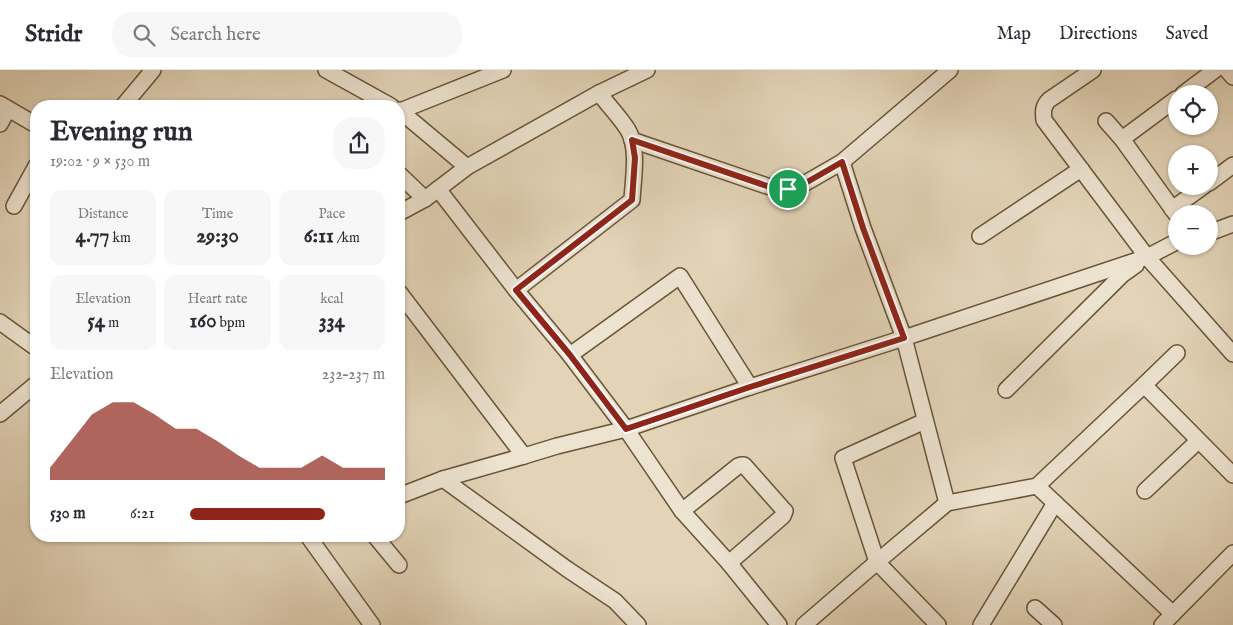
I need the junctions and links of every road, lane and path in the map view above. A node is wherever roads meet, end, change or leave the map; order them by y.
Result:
1 (153, 70) edge
2 (326, 70) edge
3 (503, 70) edge
4 (646, 70) edge
5 (950, 70) edge
6 (1093, 70) edge
7 (1215, 70) edge
8 (1227, 70) edge
9 (1233, 77) edge
10 (1195, 85) edge
11 (599, 93) junction
12 (128, 100) edge
13 (381, 100) edge
14 (1168, 105) edge
15 (4, 106) edge
16 (405, 106) edge
17 (405, 116) edge
18 (30, 121) edge
19 (1106, 121) dead end
20 (0, 124) edge
21 (1122, 139) junction
22 (632, 140) junction
23 (842, 162) junction
24 (1233, 165) edge
25 (466, 167) junction
26 (1081, 169) junction
27 (1218, 176) edge
28 (30, 177) edge
29 (405, 180) edge
30 (438, 189) junction
31 (1193, 195) edge
32 (424, 198) junction
33 (1170, 205) edge
34 (1181, 205) edge
35 (14, 206) dead end
36 (405, 209) edge
37 (1233, 224) edge
38 (1218, 230) edge
39 (980, 236) dead end
40 (1168, 246) edge
41 (1147, 257) junction
42 (516, 290) junction
43 (405, 300) edge
44 (0, 322) edge
45 (904, 338) junction
46 (30, 344) edge
47 (1177, 353) dead end
48 (1233, 354) edge
49 (570, 355) junction
50 (1144, 385) junction
51 (750, 387) junction
52 (30, 389) edge
53 (1006, 390) dead end
54 (0, 414) edge
55 (925, 421) junction
56 (626, 429) junction
57 (1198, 441) junction
58 (524, 456) junction
59 (1233, 475) edge
60 (443, 479) junction
61 (1037, 486) junction
62 (1145, 491) dead end
63 (405, 494) edge
64 (947, 502) junction
65 (1055, 503) junction
66 (682, 511) junction
67 (312, 542) edge
68 (380, 542) edge
69 (1233, 554) edge
70 (877, 562) junction
71 (728, 563) junction
72 (399, 565) dead end
73 (1035, 608) dead end
74 (1173, 614) junction
75 (372, 625) edge
76 (638, 625) edge
77 (778, 625) edge
78 (804, 625) edge
79 (938, 625) edge
80 (981, 625) edge
81 (1054, 625) edge
82 (1162, 625) edge

1 - 12 street
2 - 13 street
3 - 16 street
4 - 11 street
5 - 23 street
6 - 26 street
7 - 10 street
8 - 9 street
11 - 22 street
11 - 25 street
14 - 21 street
15 - 18 street
15 - 20 street
17 - 25 street
19 - 21 street
21 - 33 street
22 - 23 street
22 - 42 street
23 - 45 street
24 - 27 street
25 - 30 street
26 - 39 street
26 - 41 street
28 - 35 street
29 - 32 street
30 - 32 street
30 - 42 street
31 - 34 street
32 - 36 street
37 - 38 street
40 - 41 street
41 - 45 street
41 - 48 street
41 - 53 street
42 - 49 street
43 - 58 street
44 - 46 street
45 - 51 street
45 - 55 street
47 - 50 street
49 - 51 street
49 - 56 street
50 - 57 street
50 - 61 street
51 - 56 street
52 - 54 street
55 - 64 street
55 - 70 street
56 - 58 street
56 - 66 street
57 - 59 street
57 - 62 street
58 - 60 street
60 - 63 street
60 - 76 street
61 - 64 street
61 - 65 street
64 - 70 street
65 - 74 street
65 - 80 street
66 - 71 street
66 - 71 street
67 - 75 street
68 - 72 street
69 - 74 street
70 - 78 street
70 - 79 street
71 - 77 street
73 - 81 street
74 - 82 street

